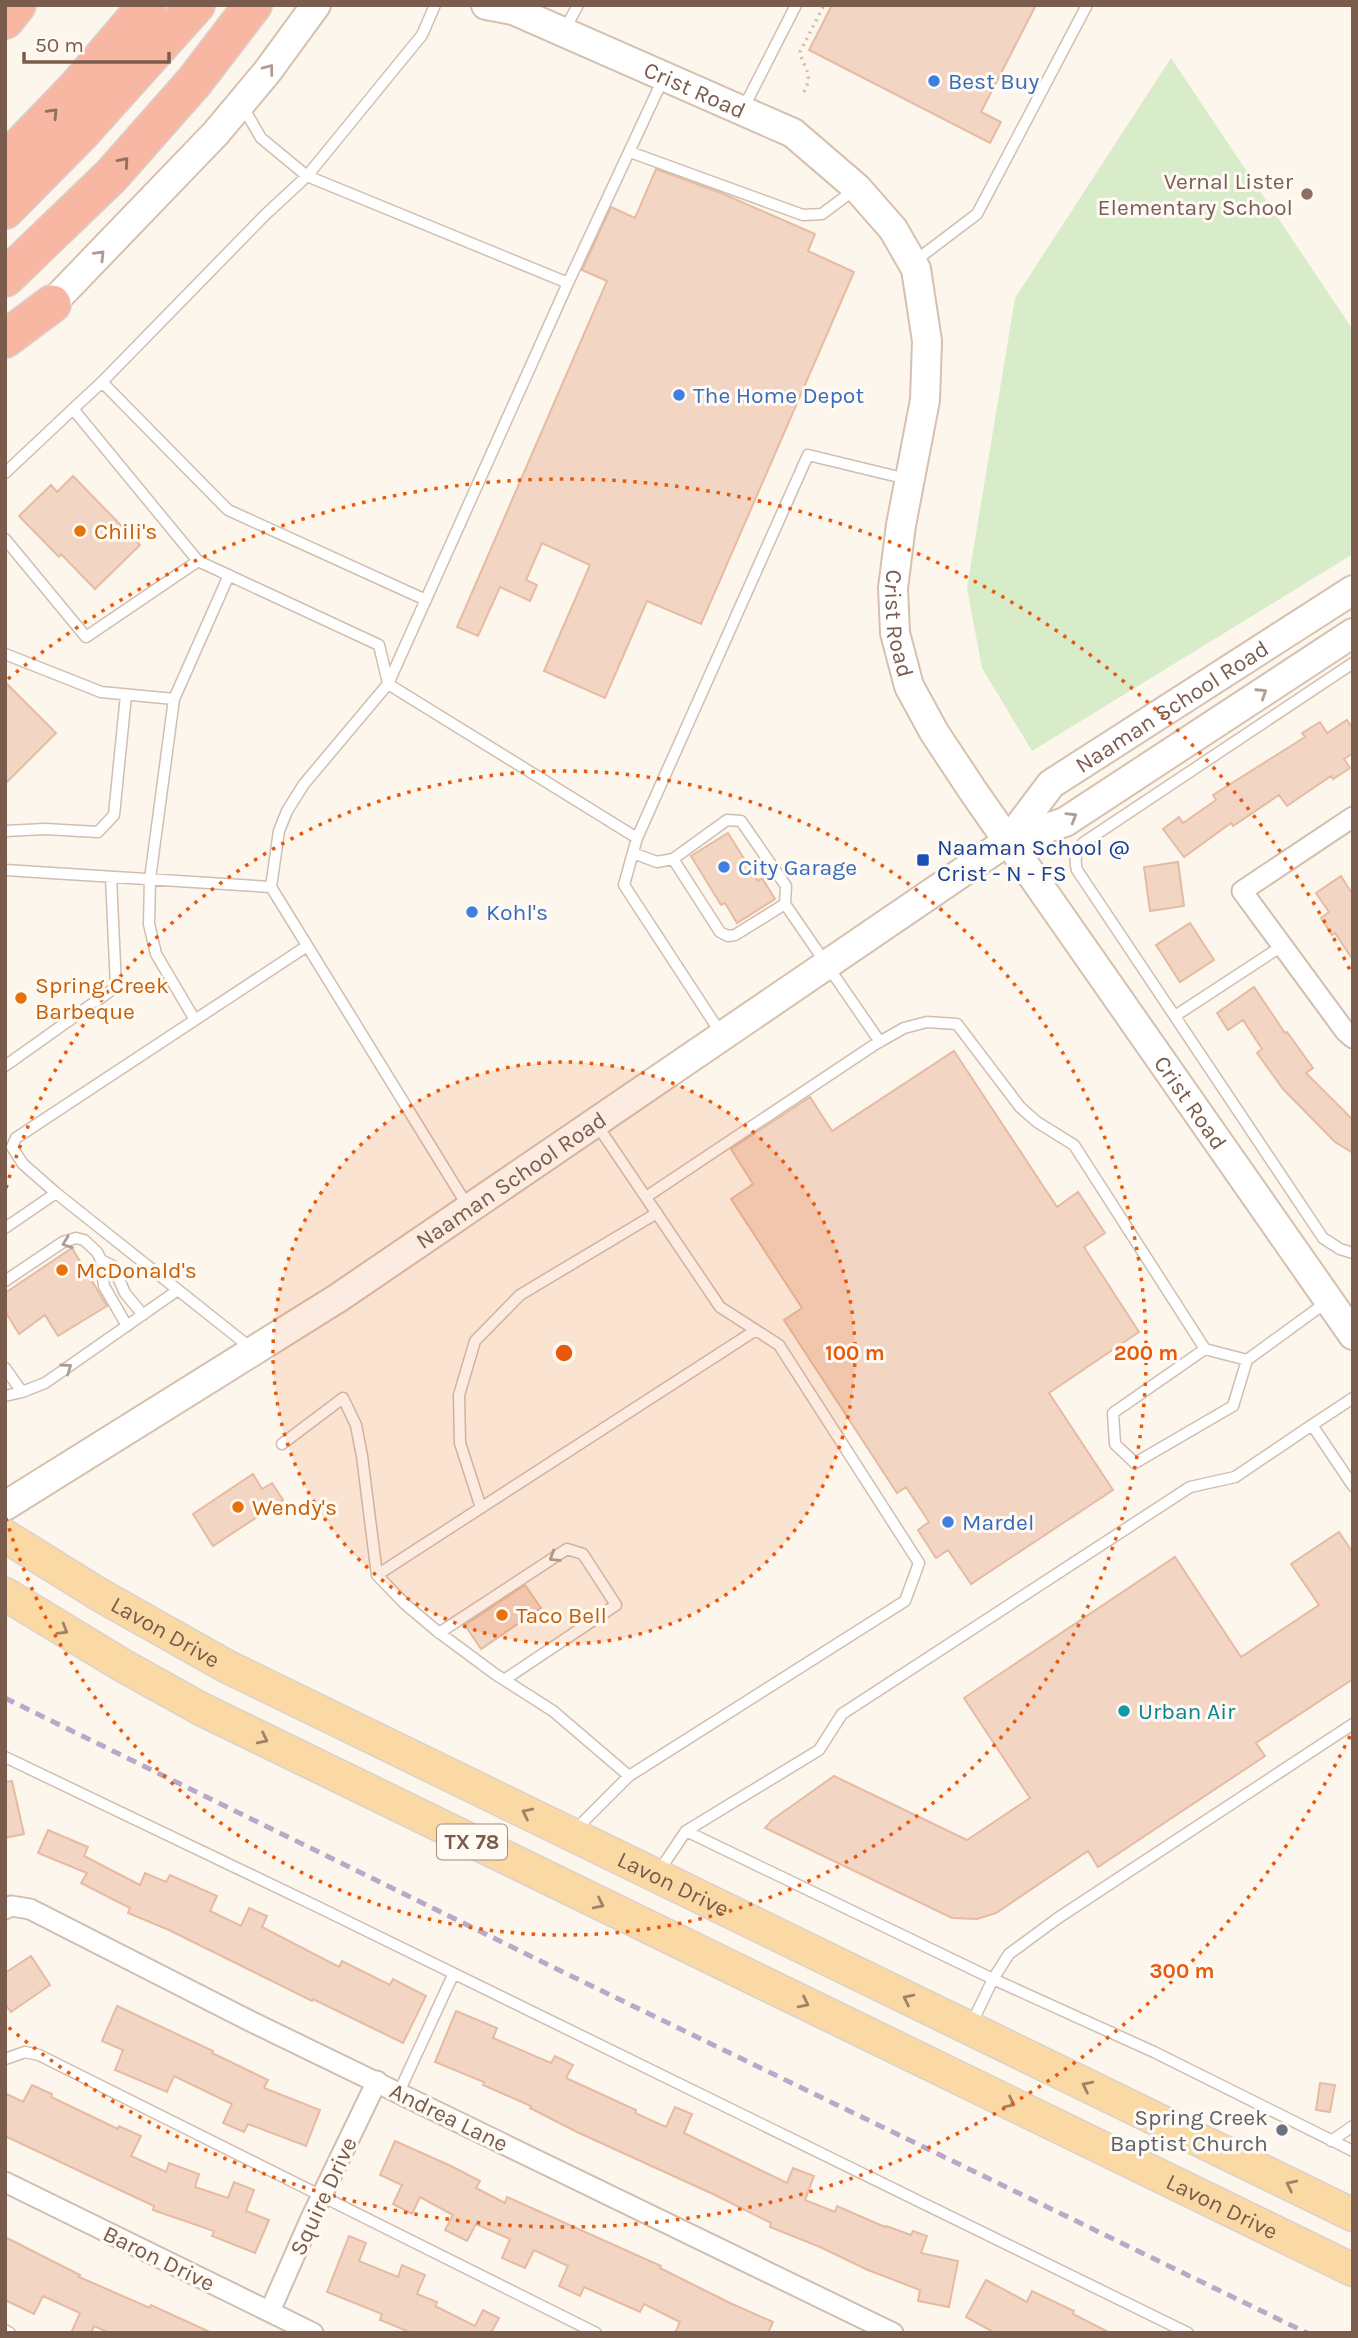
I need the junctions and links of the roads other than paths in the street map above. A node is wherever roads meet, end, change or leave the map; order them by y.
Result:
1 (17, 5) edge
2 (147, 5) edge
3 (196, 5) edge
4 (253, 5) edge
5 (316, 5) edge
6 (436, 5) edge
7 (578, 5) edge
8 (796, 5) edge
9 (1087, 5) edge
10 (502, 7) edge
11 (5, 20) edge
12 (563, 32) junction
13 (664, 76) junction
14 (241, 103) junction
15 (743, 111) junction
16 (630, 152) junction
17 (5, 162) edge
18 (307, 176) junction
19 (857, 188) junction
20 (5, 210) edge
21 (912, 262) junction
22 (5, 278) edge
23 (568, 283) junction
24 (52, 304) junction
25 (5, 339) edge
26 (5, 349) edge
27 (102, 382) junction
28 (73, 409) junction
29 (5, 473) edge
30 (910, 480) junction
31 (5, 540) edge
32 (198, 561) junction
33 (229, 575) junction
34 (1353, 590) edge
35 (426, 600) junction
36 (1353, 633) edge
37 (5, 654) edge
38 (1353, 663) edge
39 (388, 684) junction
40 (126, 695) junction
41 (174, 699) junction
42 (1353, 817) edge
43 (5, 831) edge
44 (637, 838) junction
45 (1008, 841) junction
46 (633, 853) junction
47 (673, 859) junction
48 (5, 870) edge
49 (111, 877) junction
50 (150, 879) junction
51 (271, 887) junction
52 (785, 904) junction
53 (307, 946) junction
54 (1282, 946) junction
55 (826, 965) junction
56 (1175, 1016) junction
57 (195, 1020) junction
58 (723, 1036) junction
59 (1353, 1038) edge
60 (880, 1042) junction
61 (5, 1066) edge
62 (595, 1123) junction
63 (56, 1193) junction
64 (646, 1197) junction
65 (469, 1209) junction
66 (657, 1213) junction
67 (5, 1228) edge
68 (1353, 1253) edge
69 (101, 1260) junction
70 (5, 1281) edge
71 (178, 1290) junction
72 (1329, 1301) junction
73 (143, 1315) junction
74 (127, 1326) junction
75 (756, 1330) junction
76 (1353, 1335) edge
77 (1205, 1349) junction
78 (254, 1350) junction
79 (1247, 1360) junction
80 (5, 1368) edge
81 (22, 1392) junction
82 (5, 1396) edge
83 (1353, 1398) edge
84 (1312, 1425) junction
85 (282, 1444) dead end
86 (1353, 1486) edge
87 (5, 1506) edge
88 (481, 1508) junction
89 (5, 1536) edge
90 (377, 1576) junction
91 (5, 1594) edge
92 (439, 1633) junction
93 (504, 1680) junction
94 (1349, 1726) edge
95 (1353, 1739) edge
96 (5, 1757) edge
97 (629, 1776) junction
98 (686, 1831) junction
99 (570, 1834) junction
100 (656, 1876) junction
101 (549, 1879) junction
102 (5, 1909) edge
103 (453, 1975) junction
104 (993, 1979) junction
105 (969, 2029) junction
106 (5, 2059) edge
107 (948, 2073) junction
108 (377, 2081) junction
109 (399, 2092) junction
110 (1353, 2126) edge
111 (1331, 2141) junction
112 (1353, 2151) edge
113 (5, 2182) edge
114 (322, 2195) junction
115 (1353, 2215) edge
116 (1353, 2270) edge
117 (270, 2312) junction
118 (5, 2330) edge
119 (10, 2333) edge
120 (313, 2333) edge
121 (596, 2333) edge
122 (893, 2333) edge
123 (1188, 2333) edge

1 - 11 highway
17 -> 2 highway
3 - 20 highway
22 -> 4 highway
14 -> 5 main road
6 - 18 lane
7 - 12 lane
8 - 15 lane
9 - 21 lane
10 - 12 main road, Crist Road
12 - 13 main road, Crist Road
13 - 15 main road, Crist Road
13 - 16 lane
14 - 18 lane
24 -> 14 main road
15 - 19 main road, Crist Road
16 - 19 lane
16 - 23 lane
18 - 23 lane
18 - 27 lane
19 - 21 main road, Crist Road
21 - 30 main road, Crist Road
23 - 35 lane
24 - 25 highway
24 - 26 main road
27 - 28 lane
27 - 35 lane
28 - 29 lane
28 - 32 lane
30 - 44 lane
30 - 45 main road, Crist Road
31 - 32 lane
32 - 33 lane
33 - 39 lane
33 - 41 lane
34 - 45 main road, Naaman School Road
35 - 39 lane
45 -> 36 main road, Naaman School Road
37 - 40 lane
38 - 56 lane
39 - 44 lane
39 - 51 lane
40 - 41 lane
40 - 43 lane
41 - 50 lane
42 - 54 street
44 - 46 lane
45 - 55 main road, Naaman School Road
45 - 72 main road, Crist Road
46 - 47 lane
46 - 58 lane
47 - 52 lane
47 - 52 lane
48 - 49 lane
49 - 50 lane
49 - 61 lane
50 - 51 lane
50 - 57 lane
51 - 53 lane
52 - 55 lane
53 - 57 lane
53 - 65 lane
54 - 56 lane
54 - 59 street
55 - 58 main road, Naaman School Road
55 - 60 lane
56 - 68 lane
57 - 63 lane
58 - 62 main road, Naaman School Road
60 - 64 lane
60 - 77 lane
62 - 64 lane
62 - 65 main road, Naaman School Road
63 - 67 lane
63 - 71 lane
64 - 66 lane
65 - 78 main road, Naaman School Road
66 - 75 lane
66 - 88 lane
69 -> 70 lane
69 - 73 lane
69 - 74 lane
71 - 73 lane
71 - 78 lane
72 - 76 main road, Crist Road
72 - 79 lane
73 - 74 lane
81 -> 74 lane
75 - 88 lane
75 - 97 lane
77 - 79 lane
77 - 79 lane
78 - 87 main road, Naaman School Road
80 - 81 lane
81 - 82 lane
83 - 84 lane
84 - 86 lane
84 - 98 lane
85 - 90 lane
88 - 90 lane
99 -> 89 main road, Lavon Drive / TX 78
90 - 92 lane
91 -> 101 main road, Lavon Drive / TX 78
92 - 93 lane
93 -> 92 lane
93 - 97 lane
94 - 95 lane
94 - 104 lane
96 - 103 lane
97 - 99 lane
98 - 100 lane
98 - 104 lane
99 - 100 main road, Lavon Drive / TX 78
99 - 101 main road
105 -> 100 main road, Lavon Drive / TX 78
101 -> 107 main road, Lavon Drive / TX 78
102 - 108 street, Andrea Lane
103 - 109 lane
103 - 123 lane
104 - 105 lane
104 - 111 lane
105 - 107 main road
115 -> 105 main road, Lavon Drive / TX 78
106 - 114 lane
107 -> 116 main road, Lavon Drive / TX 78
108 - 109 street, Andrea Lane
108 - 114 street, Squire Drive
109 - 122 street, Andrea Lane
110 - 111 lane
111 - 112 lane
113 - 117 street, Baron Drive
114 - 117 street, Squire Drive
114 - 121 lane
117 - 120 street, Baron Drive
118 - 119 lane

